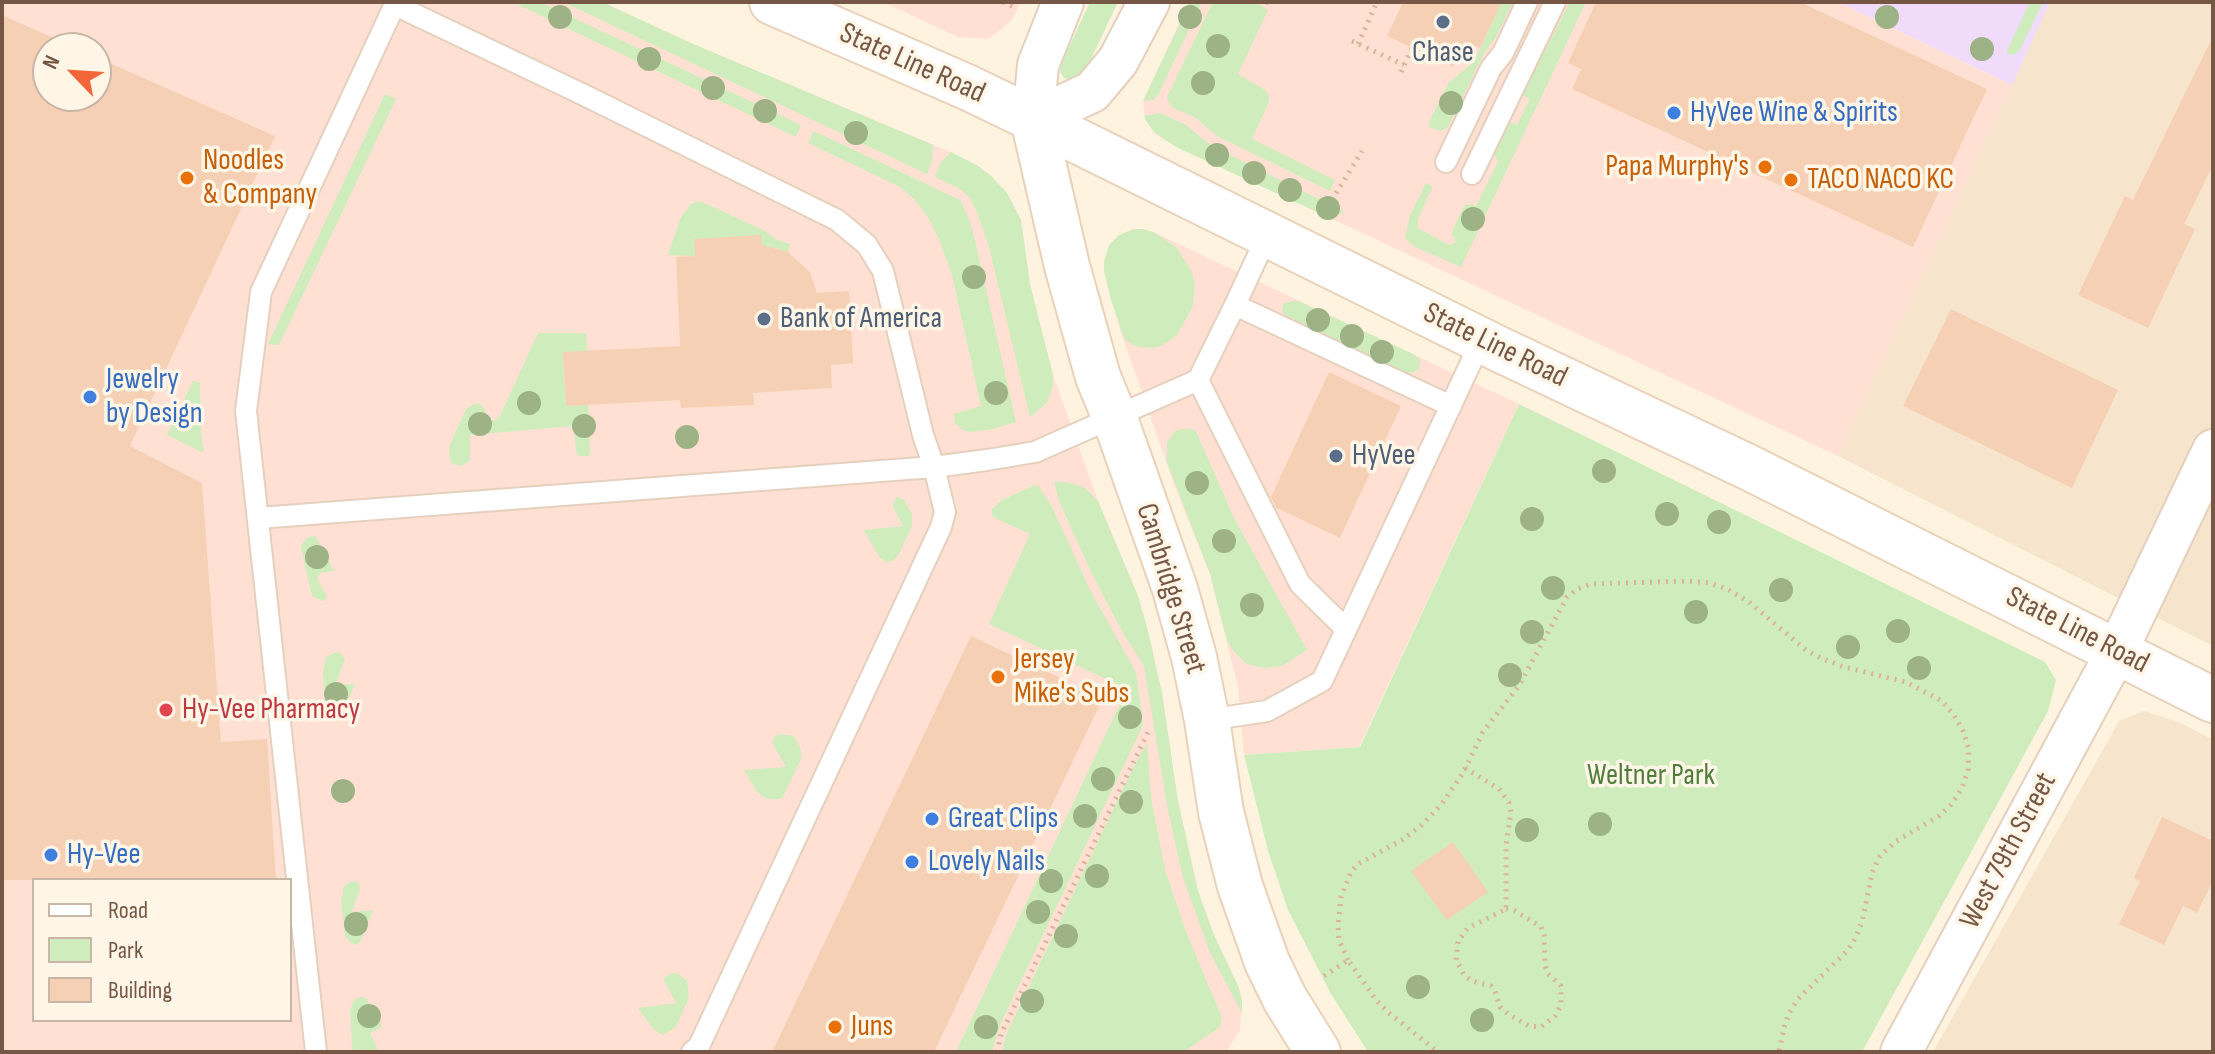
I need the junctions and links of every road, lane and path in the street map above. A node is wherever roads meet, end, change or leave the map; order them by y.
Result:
1 (772, 2) edge
2 (1003, 2) edge
3 (1063, 2) edge
4 (1149, 2) edge
5 (1377, 2) edge
6 (1527, 2) edge
7 (1555, 2) edge
8 (395, 3) edge
9 (1014, 7) dead end
10 (1412, 48) dead end
11 (1404, 65) junction
12 (1401, 72) dead end
13 (1033, 119) junction
14 (1362, 151) dead end
15 (1446, 162) dead end
16 (1472, 174) dead end
17 (1332, 200) dead end
18 (1267, 236) junction
19 (1235, 305) junction
20 (1481, 341) junction
21 (1198, 380) junction
22 (1451, 406) junction
23 (1114, 416) junction
24 (2213, 450) edge
25 (934, 467) junction
26 (258, 518) junction
27 (1346, 629) junction
28 (2117, 651) junction
29 (2213, 700) edge
30 (1207, 720) junction
31 (1150, 728) dead end
32 (1465, 768) junction
33 (1506, 909) junction
34 (1348, 960) junction
35 (1317, 980) dead end
36 (1312, 1050) edge
37 (316, 1052) edge
38 (692, 1052) edge
39 (997, 1052) edge
40 (1438, 1052) edge
41 (1779, 1052) edge
42 (1901, 1052) edge

1 - 13 main road, State Line Road
2 - 9 path
3 - 13 street
4 - 13 street
5 - 11 path
6 - 15 lane
7 - 16 lane
8 - 25 lane
8 - 26 lane
10 - 11 path
11 - 12 path
13 - 18 main road, State Line Road
13 - 23 main road, Cambridge Street
14 - 17 path
18 - 19 lane
18 - 20 main road, State Line Road
19 - 21 lane
19 - 22 lane
20 - 22 lane
20 - 28 main road, State Line Road
21 - 23 lane
21 - 27 lane
22 - 27 lane
23 - 25 lane
23 - 30 main road, Cambridge Street
24 - 28 street, West 79th Street
25 - 26 lane
25 - 38 lane
26 - 37 lane
27 - 30 lane
28 - 29 main road, State Line Road
28 - 42 street, West 79th Street
30 - 36 main road, Cambridge Street
31 - 39 path
32 - 33 path
32 - 34 path
32 - 41 path
33 - 33 path
34 - 35 path
34 - 40 path

